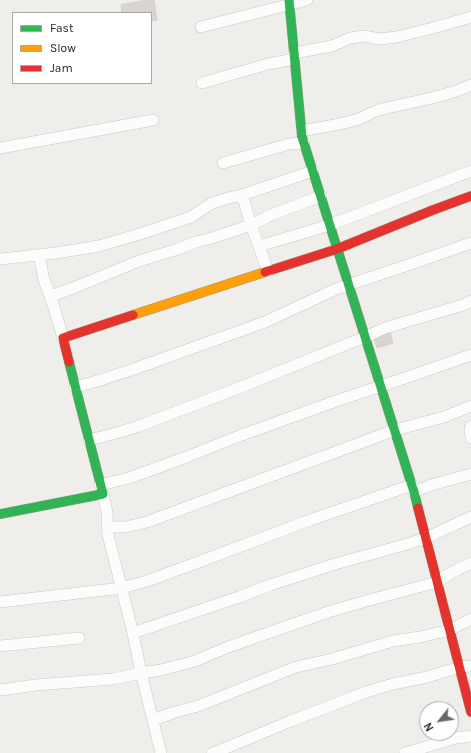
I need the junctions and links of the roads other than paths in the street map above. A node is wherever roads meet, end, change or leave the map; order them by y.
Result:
1 (307, 0) edge
2 (289, 2) edge
3 (471, 17) edge
4 (201, 27) dead end
5 (294, 56) junction
6 (202, 82) dead end
7 (471, 84) edge
8 (153, 120) dead end
9 (302, 130) junction
10 (304, 142) junction
11 (0, 148) edge
12 (223, 163) dead end
13 (313, 171) junction
14 (471, 171) edge
15 (239, 196) junction
16 (321, 196) junction
17 (471, 196) edge
18 (251, 225) junction
19 (330, 225) junction
20 (471, 243) edge
21 (259, 246) junction
22 (337, 249) junction
23 (39, 255) junction
24 (0, 259) edge
25 (268, 271) junction
26 (349, 285) junction
27 (51, 296) junction
28 (471, 301) edge
29 (365, 337) junction
30 (63, 338) junction
31 (471, 355) edge
32 (381, 386) junction
33 (75, 387) junction
34 (471, 406) edge
35 (471, 426) edge
36 (395, 430) junction
37 (471, 438) edge
38 (89, 440) junction
39 (471, 474) edge
40 (413, 489) junction
41 (102, 490) junction
42 (0, 514) edge
43 (471, 517) edge
44 (108, 527) junction
45 (426, 538) junction
46 (471, 563) edge
47 (437, 582) junction
48 (122, 588) junction
49 (0, 602) edge
50 (471, 619) edge
51 (450, 630) junction
52 (133, 633) junction
53 (79, 638) dead end
54 (0, 646) edge
55 (471, 666) edge
56 (460, 667) junction
57 (141, 673) junction
58 (0, 690) edge
59 (468, 691) edge
60 (471, 712) edge
61 (153, 720) junction
62 (471, 736) edge
63 (161, 753) edge
64 (212, 753) edge
65 (405, 753) edge

1 - 2 street
2 - 4 street
2 - 5 street
3 - 5 street
5 - 6 street
5 - 9 street
7 - 9 street
8 - 11 street
9 - 10 street
10 - 12 street
10 - 13 street
13 - 15 street
13 - 16 street
14 - 19 street
15 - 18 street
15 - 23 street
16 - 18 street
16 - 19 street
17 - 22 street
18 - 21 street
18 - 27 street
19 - 21 street
19 - 22 street
20 - 26 street
21 - 25 street
22 - 25 street
22 - 26 street
23 - 24 street
23 - 27 street
25 - 30 street
26 - 29 street
26 - 33 street
27 - 30 street
28 - 29 street
29 - 32 street
29 - 38 street
30 - 33 street
31 - 32 street
32 - 36 street
32 - 41 street
33 - 38 street
34 - 36 street
35 - 37 street
36 - 40 street
36 - 44 street
38 - 41 street
39 - 40 street
40 - 45 street
40 - 48 street
41 - 42 street
41 - 44 street
43 - 45 street
44 - 48 street
45 - 47 street
45 - 52 street
46 - 47 street
47 - 51 street
47 - 57 street
48 - 49 street
48 - 52 street
50 - 51 street
51 - 56 street
51 - 61 street
52 - 57 street
53 - 54 street
55 - 56 street
56 - 59 street
56 - 64 street
57 - 58 street
57 - 61 street
59 - 60 street
61 - 63 street
62 - 65 street

